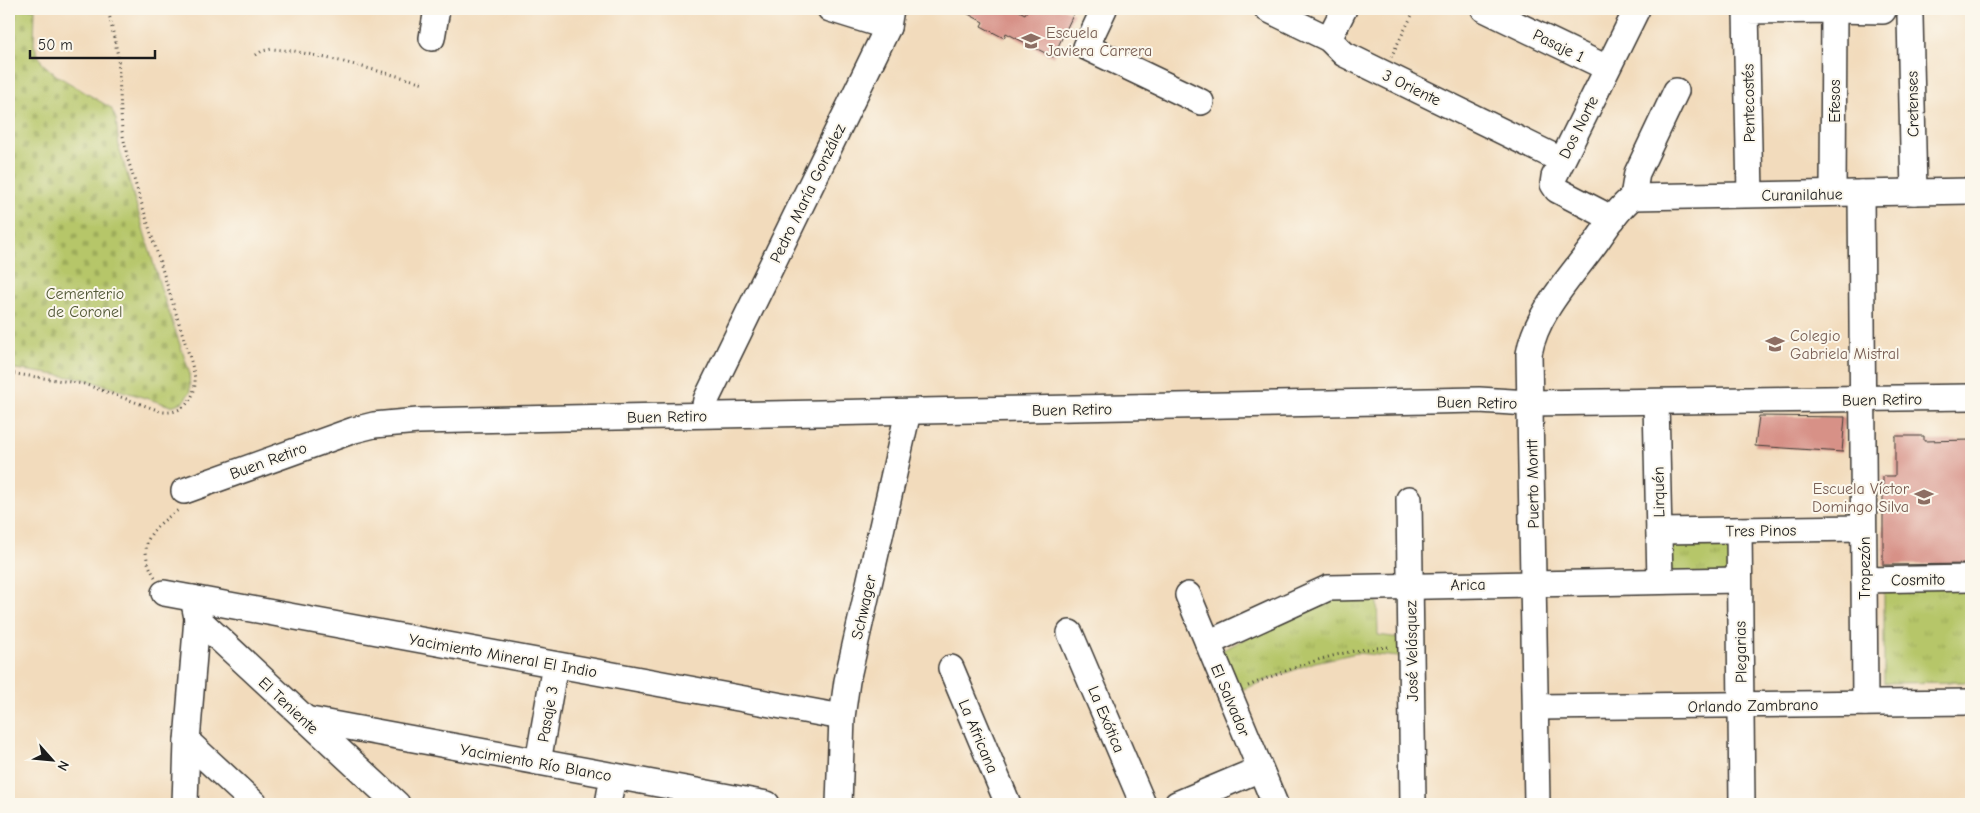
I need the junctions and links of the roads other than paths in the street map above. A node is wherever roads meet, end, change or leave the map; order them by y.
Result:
1 (437, 9) edge
2 (830, 9) edge
3 (1104, 9) edge
4 (1267, 9) edge
5 (1344, 9) edge
6 (1484, 9) edge
7 (1637, 9) edge
8 (1834, 10) edge
9 (1883, 11) dead end
10 (1910, 17) dead end
11 (890, 18) edge
12 (432, 38) dead end
13 (1329, 39) junction
14 (1607, 68) junction
15 (1676, 91) dead end
16 (1201, 102) dead end
17 (1561, 160) junction
18 (1971, 191) edge
19 (1914, 192) junction
20 (1833, 193) junction
21 (1861, 193) junction
22 (1750, 194) junction
23 (1633, 197) junction
24 (1613, 219) junction
25 (1971, 397) edge
26 (1863, 399) junction
27 (1656, 402) junction
28 (1529, 403) junction
29 (908, 412) junction
30 (703, 415) junction
31 (183, 499) road end
32 (1409, 499) dead end
33 (1863, 528) junction
34 (1739, 530) junction
35 (1659, 532) junction
36 (1971, 578) edge
37 (1739, 580) junction
38 (1864, 580) junction
39 (1660, 581) junction
40 (1534, 583) junction
41 (1411, 585) junction
42 (164, 593) road end
43 (1188, 595) dead end
44 (195, 608) junction
45 (1070, 633) dead end
46 (1208, 643) junction
47 (555, 665) junction
48 (951, 668) dead end
49 (1971, 702) edge
50 (1866, 703) junction
51 (1741, 705) junction
52 (1536, 707) junction
53 (842, 717) junction
54 (305, 719) junction
55 (187, 740) junction
56 (538, 762) junction
57 (1260, 769) junction
58 (613, 776) junction
59 (185, 804) edge
60 (256, 804) edge
61 (397, 804) edge
62 (608, 804) edge
63 (767, 804) edge
64 (839, 804) edge
65 (1008, 804) edge
66 (1143, 804) edge
67 (1177, 804) edge
68 (1275, 804) edge
69 (1413, 804) edge
70 (1537, 804) edge
71 (1742, 804) edge

1 - 12 street
2 - 11 street, Pedro María González
3 - 16 street
4 - 13 street, 3 Oriente
5 - 13 street
6 - 14 street, Pasaje 1
7 - 14 street, Dos Norte
8 - 9 street
8 - 20 street, Efesos
8 - 22 street, Pentecostés
10 - 19 street, Cretenses
11 - 30 street, Pedro María González
13 - 17 street, 3 Oriente
14 - 17 street, Dos Norte
15 - 23 street
17 - 24 street, Dos Norte
18 - 19 street, Curanilahue
19 - 21 street, Curanilahue
20 - 21 street, Curanilahue
20 - 22 street, Curanilahue
21 - 26 street, Tropezón
22 - 23 street, Curanilahue
23 - 24 street, Puerto Montt
24 - 28 street, Puerto Montt
25 - 26 street, Buen Retiro
26 - 27 street, Buen Retiro
26 - 33 street, Tropezón
27 - 28 street, Buen Retiro
27 - 35 street, Lirquén
28 - 29 street, Buen Retiro
28 - 40 street, Puerto Montt
29 - 30 street, Buen Retiro
29 - 53 street, Schwager
30 - 31 street, Buen Retiro
32 - 41 street, José Velásquez
33 - 34 street, Tres Pinos
33 - 38 street, Tropezón
34 - 35 street, Tres Pinos
34 - 37 street, Plegarias
35 - 39 street, Lirquén
36 - 38 street, Cosmito
37 - 39 street, Arica
37 - 51 street, Plegarias
38 - 50 street, Tropezón
39 - 40 street, Arica
40 - 41 street, Arica
40 - 52 street, Puerto Montt
41 - 46 street, Arica
41 - 69 street, José Velásquez
42 - 44 street, Yacimiento Mineral El Indio
43 - 46 street, El Salvador
44 - 47 street, Yacimiento Mineral El Indio
44 - 54 street, El Teniente
44 - 55 street
45 - 66 street, La Exótica
46 - 57 street, El Salvador
47 - 53 street, Yacimiento Mineral El Indio
47 - 56 street, Pasaje 3
48 - 65 street, La Africana
49 - 50 street, Orlando Zambrano
50 - 51 street, Orlando Zambrano
51 - 52 street, Orlando Zambrano
51 - 71 street, Plegarias
52 - 70 street, Puerto Montt
53 - 64 street, Schwager
54 - 56 street, Yacimiento Río Blanco
54 - 61 street, El Teniente
55 - 59 street
55 - 60 street
56 - 58 street, Yacimiento Río Blanco
57 - 67 street
57 - 68 street, El Salvador
58 - 62 street
58 - 63 street, Yacimiento Río Blanco

